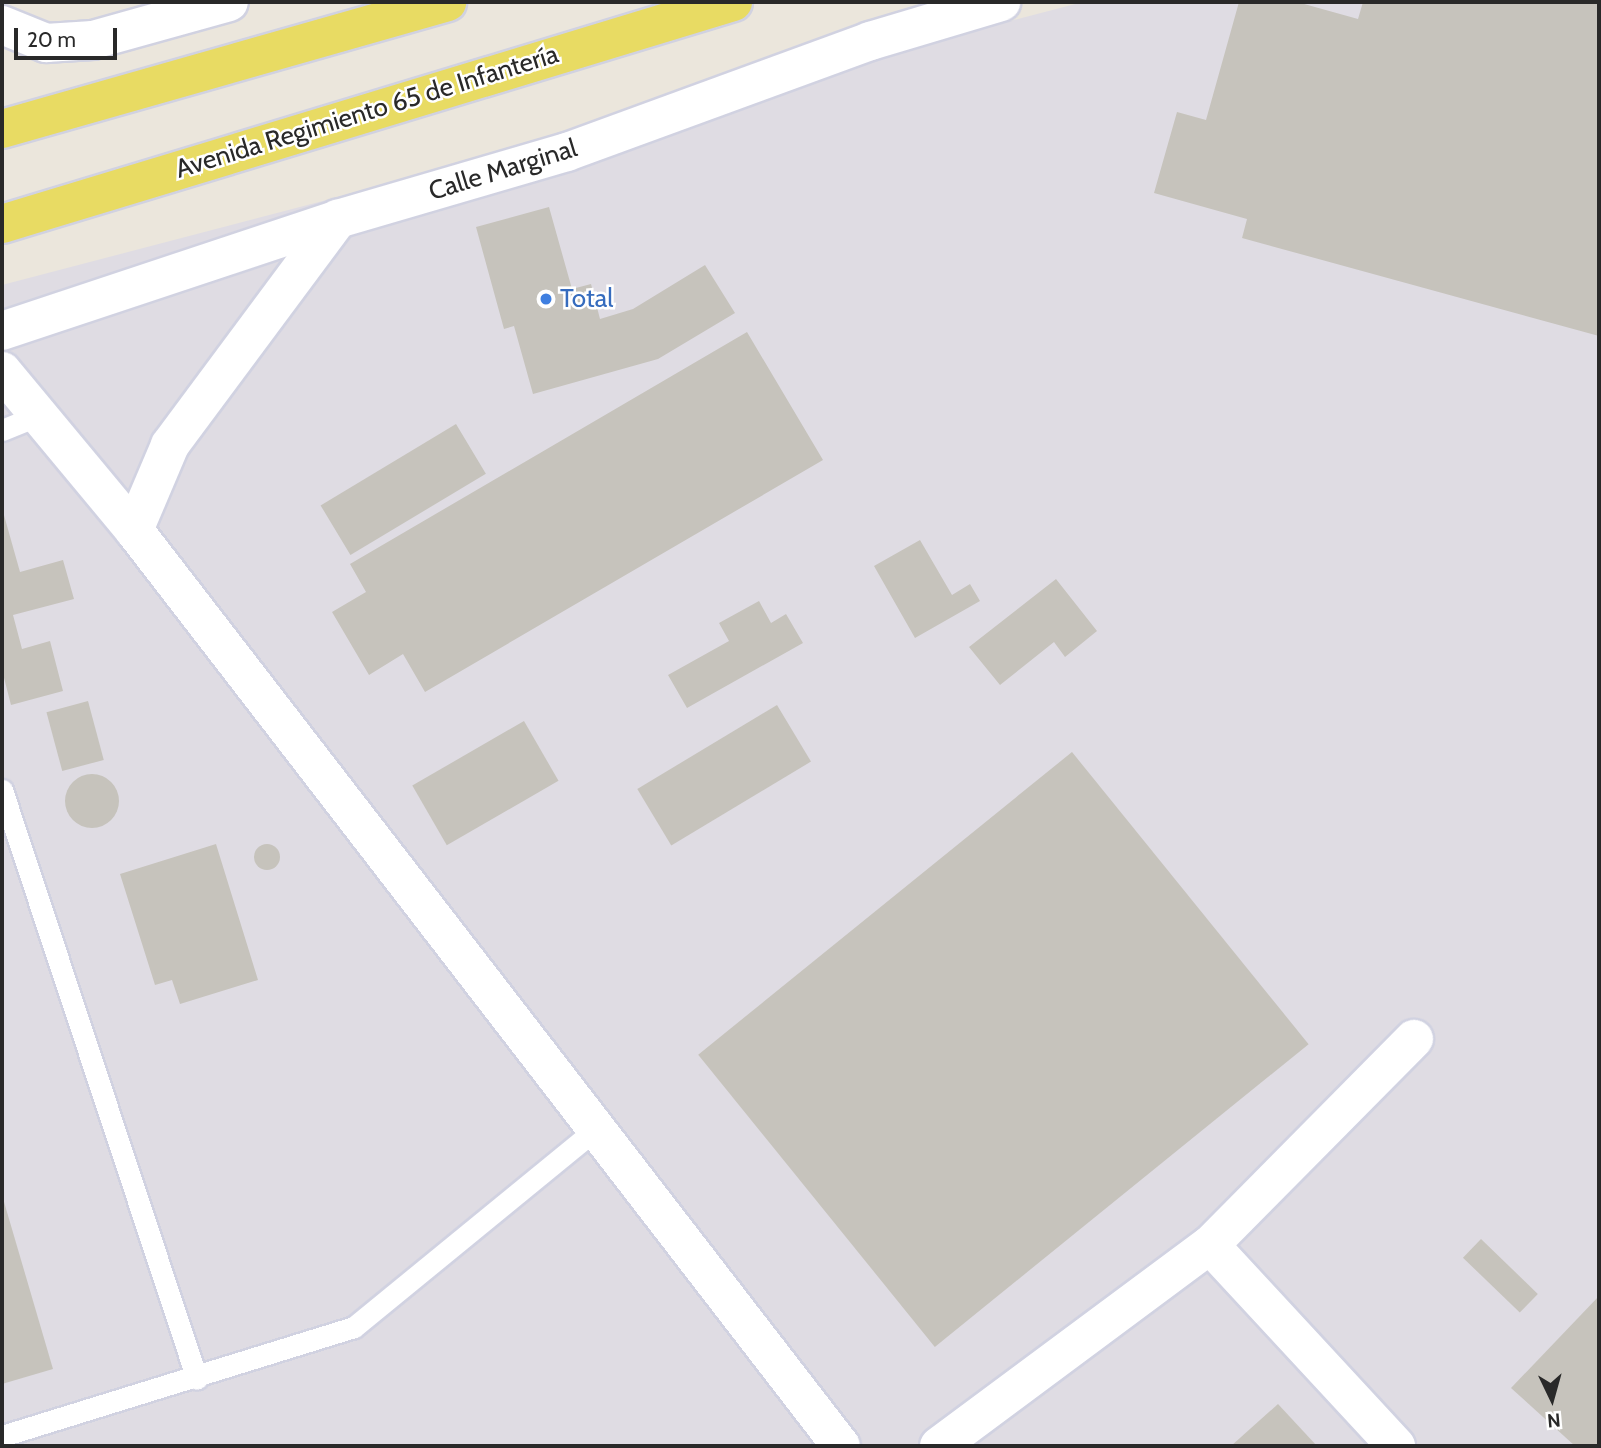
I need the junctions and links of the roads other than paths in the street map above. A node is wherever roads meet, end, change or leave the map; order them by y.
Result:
1 (229, 2) edge
2 (447, 2) edge
3 (733, 2) edge
4 (1001, 2) edge
5 (2, 25) edge
6 (2, 129) edge
7 (338, 219) junction
8 (2, 224) edge
9 (2, 331) edge
10 (2, 371) edge
11 (38, 415) junction
12 (2, 430) edge
13 (134, 530) junction
14 (2, 790) edge
15 (1414, 1039) dead end
16 (596, 1129) junction
17 (1210, 1245) junction
18 (197, 1379) junction
19 (2, 1436) edge
20 (841, 1446) edge
21 (939, 1446) edge
22 (1396, 1446) edge

1 - 5 street
2 - 6 main road
3 - 8 main road, Avenida Regimiento 65 de Infantería
4 - 7 street, Calle Marginal
7 - 9 street, Calle Marginal
7 - 13 street
10 - 11 street
11 - 12 lane
11 - 13 street
13 - 16 street
14 - 18 lane
15 - 17 street
16 - 18 lane
16 - 20 street
17 - 21 street
17 - 22 street
18 - 19 lane

